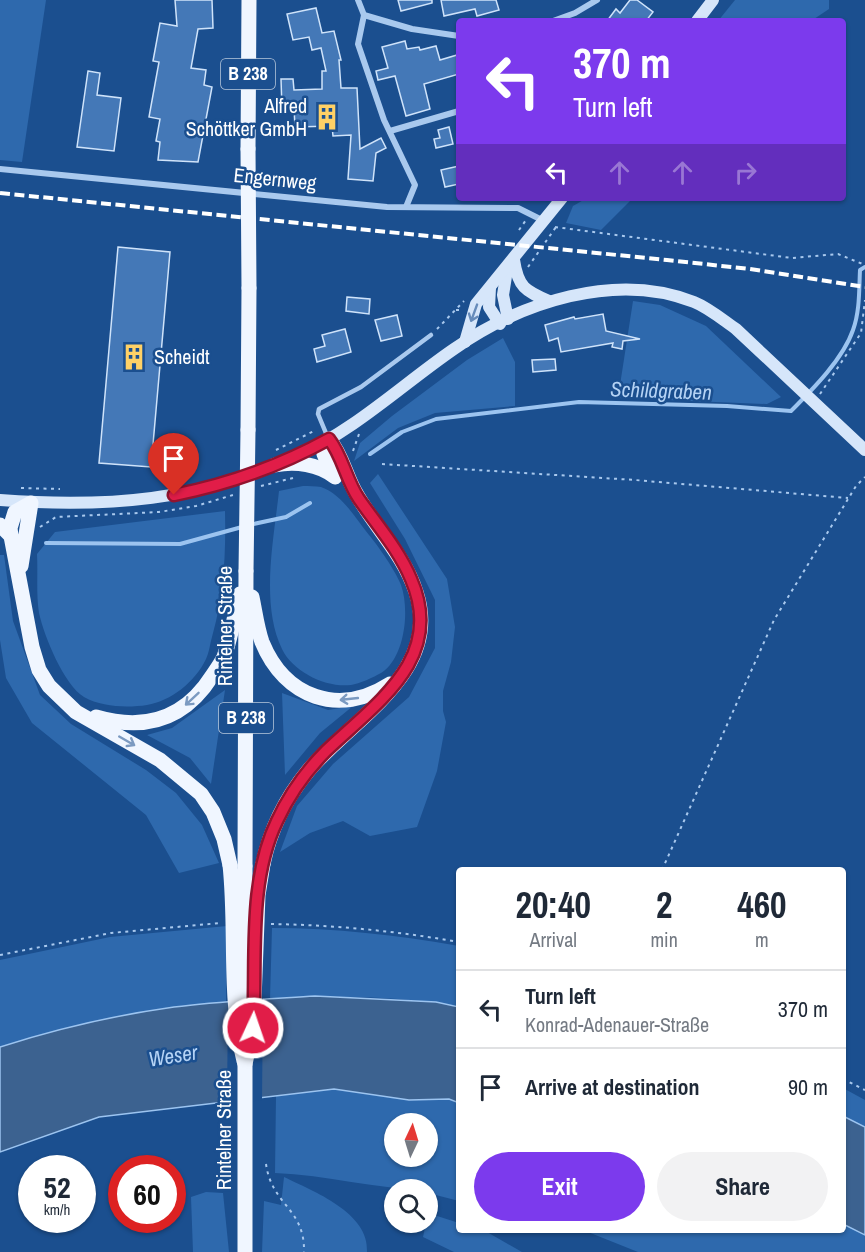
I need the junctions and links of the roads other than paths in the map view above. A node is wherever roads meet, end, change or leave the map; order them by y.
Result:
1 (249, 0) edge
2 (358, 0) edge
3 (597, 0) edge
4 (713, 0) edge
5 (363, 15) junction
6 (562, 18) edge
7 (699, 18) edge
8 (456, 36) edge
9 (456, 112) edge
10 (390, 131) junction
11 (0, 169) edge
12 (561, 201) edge
13 (406, 207) junction
14 (550, 224) junction
15 (511, 264) junction
16 (490, 288) junction
17 (549, 302) junction
18 (504, 321) junction
19 (431, 335) dead end
20 (465, 342) junction
21 (326, 433) junction
22 (865, 450) edge
23 (273, 459) junction
24 (332, 474) junction
25 (356, 494) junction
26 (0, 500) edge
27 (31, 503) junction
28 (5, 531) edge
29 (246, 571) junction
30 (20, 574) junction
31 (402, 676) junction
32 (76, 712) junction
33 (238, 865) junction
34 (245, 1064) junction
35 (245, 1252) edge

1 - 29 main road, Rintelner Straße / B 238, bridge
2 - 5 street
3 - 6 street
4 - 7 main road
5 - 8 street
5 - 10 street
9 - 10 street
10 - 13 street
11 - 13 street, Engernweg
12 - 14 main road
13 - 14 street, Engernweg
14 - 15 main road
15 - 16 main road
15 - 17 main road
15 - 18 main road
16 - 18 main road
16 -> 20 main road
17 - 18 main road
17 - 22 main road
18 - 20 main road
19 - 21 lane
20 - 21 main road
21 - 23 main road
21 - 24 main road
21 - 25 main road, B 238
23 - 24 main road, B 238
23 - 27 main road
24 - 25 main road, B 238
25 - 31 main road, B 238
26 - 27 main road
27 - 28 main road, B 238
27 - 30 main road, B 238
28 - 30 main road, B 238
31 -> 29 main road, B 238
29 -> 32 main road, B 238
29 - 33 main road, Rintelner Straße / B 238
30 - 32 main road, B 238
31 - 34 main road, B 238, bridge
32 -> 33 main road, B 238
33 - 34 main road, B 238, bridge
34 - 35 main road, Rintelner Straße / B 238

